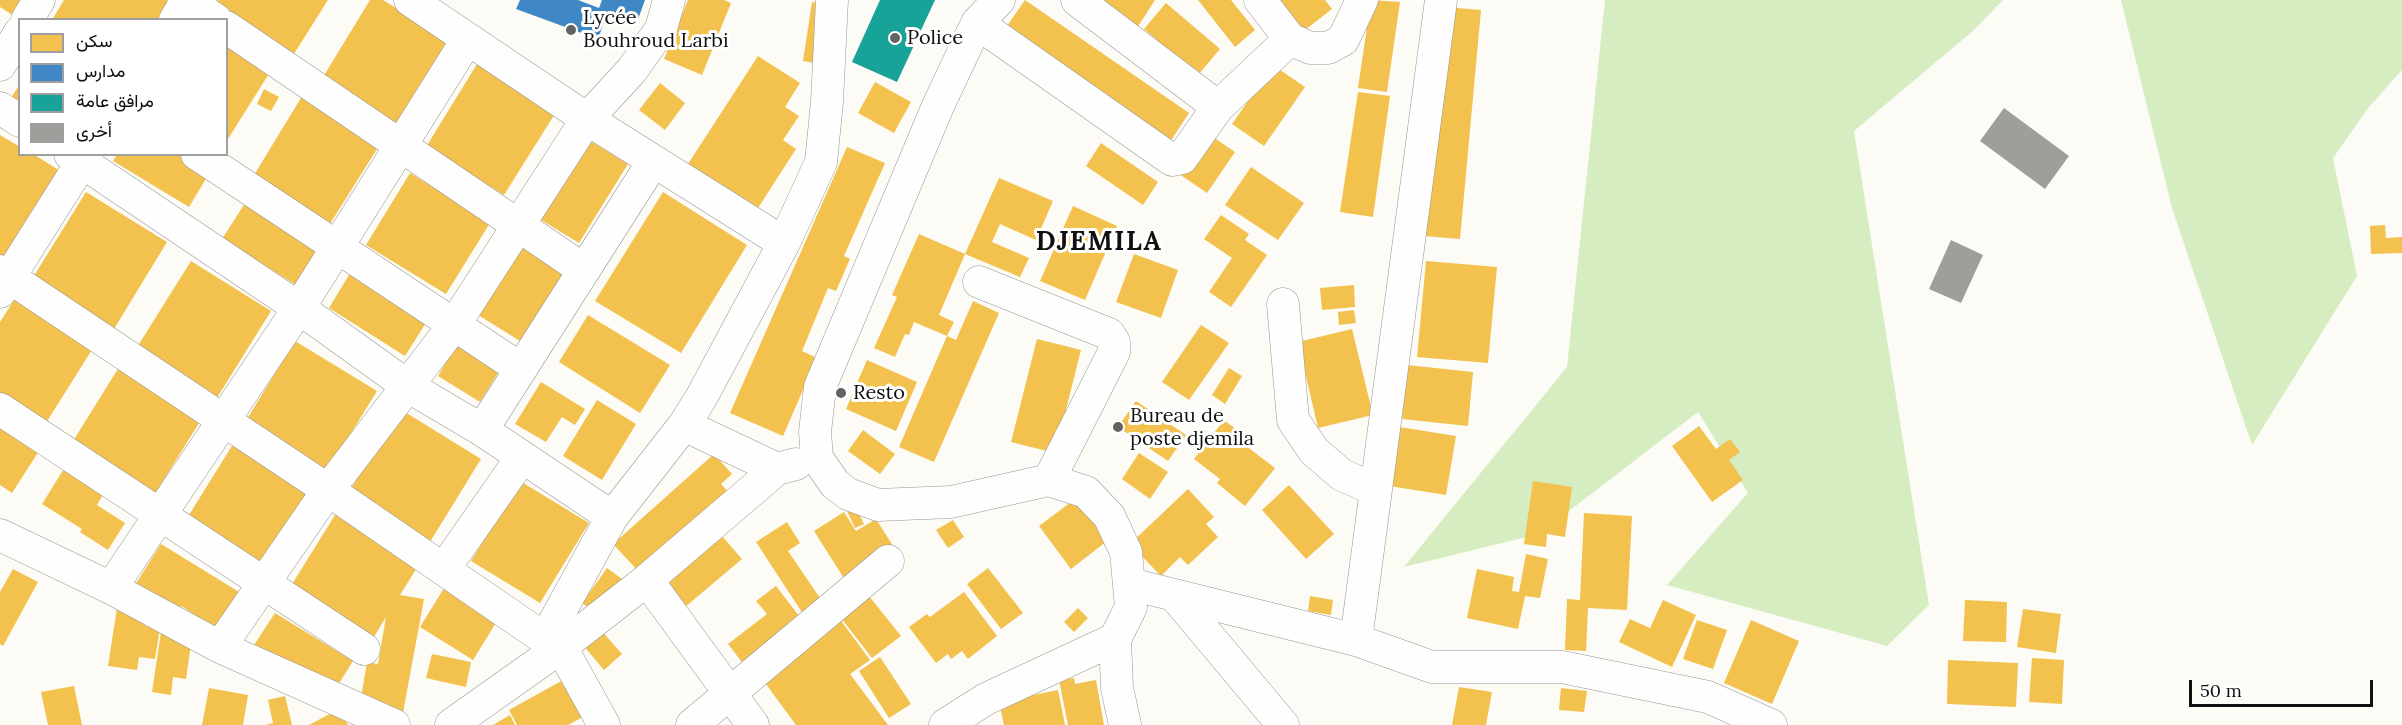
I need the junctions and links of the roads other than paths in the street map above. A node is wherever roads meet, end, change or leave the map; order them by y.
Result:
1 (39, 0) edge
2 (410, 0) edge
3 (669, 0) edge
4 (832, 0) edge
5 (999, 0) edge
6 (1077, 0) edge
7 (1260, 0) edge
8 (1362, 0) edge
9 (1441, 0) edge
10 (26, 18) edge
11 (176, 18) edge
12 (213, 18) edge
13 (977, 23) junction
14 (228, 28) edge
15 (17, 30) edge
16 (1290, 39) junction
17 (466, 40) junction
18 (0, 65) edge
19 (1218, 107) junction
20 (0, 108) edge
21 (587, 119) junction
22 (18, 120) edge
23 (401, 145) junction
24 (200, 156) edge
25 (80, 157) edge
26 (654, 162) junction
27 (516, 225) junction
28 (784, 243) junction
29 (337, 247) junction
30 (584, 270) junction
31 (3, 280) edge
32 (979, 282) dead end
33 (1283, 304) dead end
34 (299, 308) junction
35 (454, 325) junction
36 (521, 369) junction
37 (409, 387) junction
38 (0, 409) edge
39 (223, 420) junction
40 (684, 425) junction
41 (482, 430) junction
42 (522, 457) junction
43 (817, 458) junction
44 (777, 469) junction
45 (1049, 480) junction
46 (328, 490) junction
47 (1376, 490) junction
48 (160, 514) junction
49 (612, 517) junction
50 (0, 535) edge
51 (888, 561) dead end
52 (444, 569) junction
53 (647, 580) junction
54 (266, 583) junction
55 (1130, 584) junction
56 (111, 588) junction
57 (1175, 596) junction
58 (1115, 639) junction
59 (1356, 640) junction
60 (553, 643) junction
61 (220, 647) junction
62 (364, 649) dead end
63 (728, 693) junction
64 (394, 725) edge
65 (452, 725) edge
66 (604, 725) edge
67 (692, 725) edge
68 (753, 725) edge
69 (945, 725) edge
70 (1125, 725) edge
71 (1283, 725) edge
72 (1771, 725) edge

1 - 10 street
2 - 17 street
3 - 21 street
4 - 28 street
5 - 13 street
6 - 19 street
7 - 16 street
8 - 16 street
9 - 47 street
11 - 12 street
13 - 19 street
13 - 43 street
14 - 23 street
15 - 18 street
16 - 19 street
17 - 21 street
17 - 23 street
20 - 22 street
21 - 26 street
21 - 27 street
23 - 27 street
23 - 29 street
24 - 29 street
25 - 31 street
25 - 34 street
26 - 28 street
26 - 30 street
27 - 30 street
27 - 35 street
28 - 40 street
29 - 34 street
29 - 35 street
30 - 36 street
31 - 39 street
32 - 45 street
33 - 47 street
34 - 37 street
34 - 39 street
35 - 36 street
35 - 37 street
36 - 41 street
37 - 41 street
37 - 46 street
38 - 48 street
39 - 46 street
39 - 48 street
40 - 44 street
40 - 49 street
41 - 42 street
42 - 49 street
42 - 52 street
43 - 44 street
43 - 45 street
44 - 53 street
45 - 55 street
46 - 52 street
46 - 54 street
47 - 59 street
48 - 54 street
48 - 56 street
49 - 60 street
50 - 56 street
51 - 63 street
52 - 60 street
53 - 60 street
53 - 63 street
54 - 61 street
54 - 62 street
55 - 57 street
55 - 58 street
56 - 61 street
57 - 59 street
57 - 71 street
58 - 69 street
58 - 70 street
59 - 72 street
60 - 65 street
60 - 66 street
61 - 64 street
63 - 67 street
63 - 68 street

